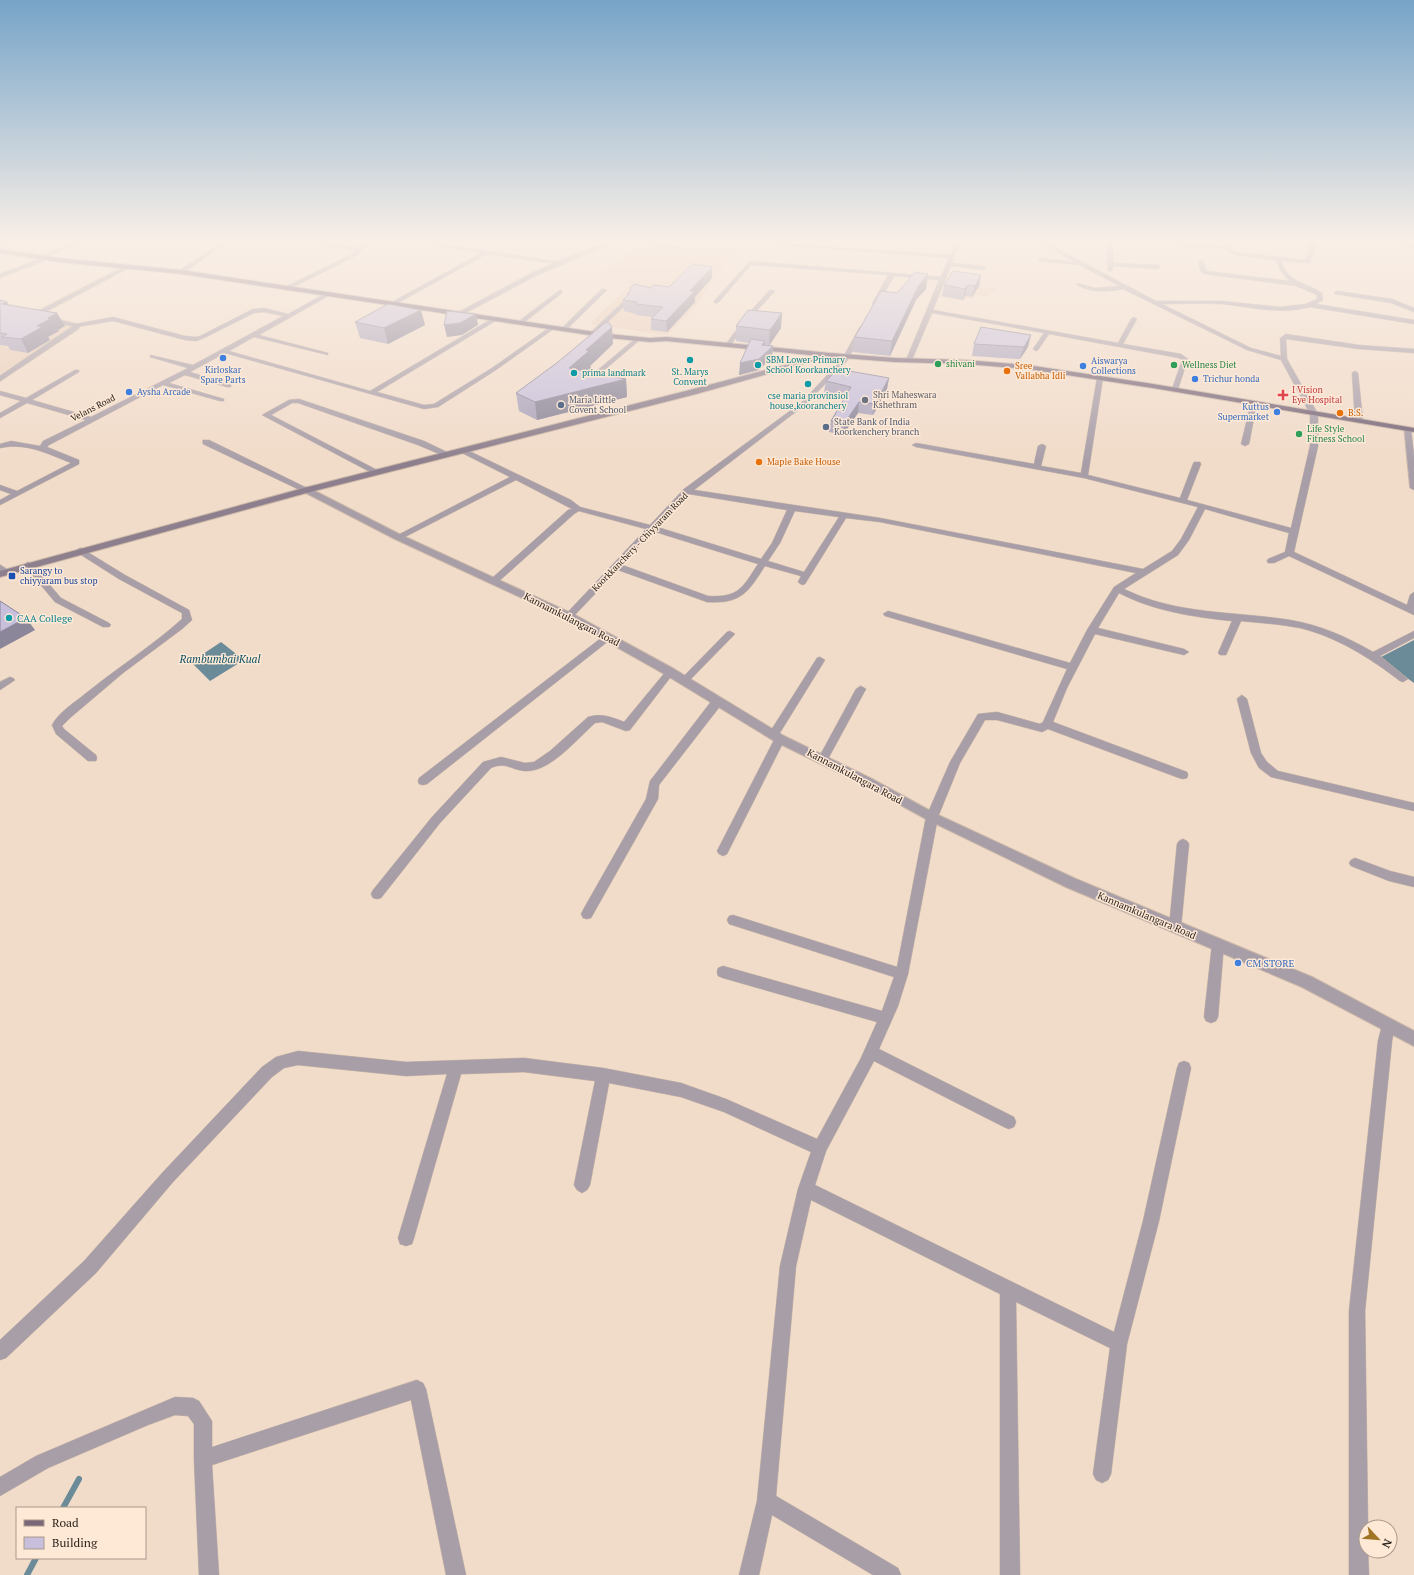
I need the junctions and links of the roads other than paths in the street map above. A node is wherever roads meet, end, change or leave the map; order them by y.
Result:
1 (36, 316) edge
2 (242, 316) edge
3 (289, 316) edge
4 (478, 316) edge
5 (528, 316) edge
6 (577, 316) edge
7 (611, 316) edge
8 (749, 316) edge
9 (927, 316) edge
10 (960, 316) edge
11 (1185, 316) edge
12 (1381, 316) edge
13 (496, 319) junction
14 (1134, 319) dead end
15 (865, 322) edge
16 (1414, 322) edge
17 (520, 323) junction
18 (77, 325) junction
19 (552, 328) junction
20 (563, 330) junction
21 (1048, 332) junction
22 (592, 334) junction
23 (253, 335) junction
24 (606, 336) junction
25 (638, 339) junction
26 (650, 340) junction
27 (600, 341) edge
28 (1120, 344) junction
29 (728, 345) junction
30 (1036, 349) dead end
31 (224, 351) junction
32 (1414, 351) edge
33 (326, 354) dead end
34 (152, 356) dead end
35 (819, 358) junction
36 (1284, 359) junction
37 (844, 360) junction
38 (909, 360) junction
39 (192, 367) junction
40 (77, 371) dead end
41 (183, 372) junction
42 (1355, 373) dead end
43 (1100, 378) junction
44 (0, 379) edge
45 (587, 382) edge
46 (162, 383) junction
47 (229, 386) dead end
48 (1175, 389) junction
49 (0, 393) edge
50 (371, 393) junction
51 (25, 400) junction
52 (222, 400) dead end
53 (1254, 403) junction
54 (1314, 414) junction
55 (0, 416) edge
56 (91, 419) junction
57 (1358, 420) junction
58 (1411, 429) edge
59 (206, 442) dead end
60 (1246, 444) dead end
61 (916, 445) dead end
62 (0, 446) edge
63 (1042, 446) dead end
64 (42, 448) junction
65 (463, 450) junction
66 (447, 454) junction
67 (1196, 464) dead end
68 (1038, 468) junction
69 (377, 472) junction
70 (1084, 476) junction
71 (516, 477) junction
72 (0, 487) edge
73 (1414, 488) edge
74 (307, 490) junction
75 (687, 491) junction
76 (17, 494) junction
77 (1183, 501) junction
78 (0, 503) edge
79 (1203, 506) junction
80 (792, 508) junction
81 (578, 509) junction
82 (844, 515) junction
83 (653, 528) junction
84 (1294, 532) junction
85 (398, 537) junction
86 (81, 551) junction
87 (1290, 553) junction
88 (1271, 561) dead end
89 (763, 562) junction
90 (28, 565) junction
91 (616, 566) junction
92 (2, 571) edge
93 (1143, 572) junction
94 (494, 581) junction
95 (1117, 589) junction
96 (1414, 595) edge
97 (1412, 611) edge
98 (888, 614) dead end
99 (569, 616) junction
100 (1238, 618) junction
101 (106, 625) dead end
102 (1092, 630) junction
103 (730, 634) dead end
104 (1414, 634) edge
105 (608, 637) junction
106 (1184, 652) dead end
107 (1223, 653) dead end
108 (1372, 656) junction
109 (820, 660) dead end
110 (1073, 667) junction
111 (670, 672) junction
112 (1403, 679) dead end
113 (10, 680) dead end
114 (684, 681) junction
115 (0, 687) edge
116 (861, 689) dead end
117 (1242, 699) dead end
118 (718, 702) junction
119 (1047, 724) junction
120 (776, 737) junction
121 (92, 758) dead end
122 (823, 759) junction
123 (1183, 775) dead end
124 (423, 781) dead end
125 (1414, 807) edge
126 (932, 817) junction
127 (1183, 844) dead end
128 (724, 851) dead end
129 (1355, 863) dead end
130 (1414, 882) edge
131 (377, 894) dead end
132 (587, 914) dead end
133 (733, 920) dead end
134 (1175, 927) junction
135 (1218, 944) junction
136 (723, 972) dead end
137 (902, 974) junction
138 (1211, 1017) dead end
139 (885, 1018) junction
140 (1388, 1025) junction
141 (1414, 1038) edge
142 (870, 1052) junction
143 (456, 1068) junction
144 (1184, 1068) dead end
145 (603, 1075) junction
146 (1009, 1122) dead end
147 (820, 1148) junction
148 (582, 1184) dead end
149 (806, 1189) junction
150 (406, 1238) dead end
151 (1008, 1289) junction
152 (1119, 1344) junction
153 (0, 1352) edge
154 (203, 1459) junction
155 (1102, 1474) dead end
156 (0, 1488) edge
157 (766, 1501) junction
158 (209, 1575) edge
159 (456, 1575) edge
160 (749, 1575) edge
161 (891, 1575) edge
162 (1010, 1575) edge
163 (1359, 1575) edge

1 - 18 street
2 - 18 street
3 - 23 street, Velans Road
4 - 13 main road
5 - 17 street
6 - 20 street
7 - 22 street
8 - 29 street
9 - 38 street
10 - 21 street
11 - 36 street
12 - 16 street
13 - 17 main road
13 - 50 street
14 - 28 street
15 - 37 street, Koorkkanchery - Chiyyaram Road
17 - 19 main road
18 - 44 street
19 - 20 main road
19 - 50 street
20 - 22 main road
21 - 28 street
21 - 30 street
22 - 24 main road
23 - 31 street, Velans Road
23 - 33 street
24 - 25 main road
24 - 27 street
25 - 26 main road
25 - 45 street
26 - 29 main road
26 - 35 main road
28 - 48 street
29 - 37 main road
31 - 39 street, Velans Road
31 - 50 street
32 - 36 street
34 - 39 street
35 - 37 main road
35 - 65 main road
36 - 54 street
37 - 38 main road
37 - 75 street, Koorkkanchery - Chiyyaram Road
38 - 43 main road
39 - 41 street, Velans Road
40 - 51 street
41 - 46 street, Velans Road
41 - 47 street
42 - 57 street
43 - 48 main road
43 - 70 street
46 - 52 street
46 - 56 street, Velans Road
48 - 53 main road
49 - 51 street
51 - 55 street
51 - 56 street
53 - 54 main road
53 - 60 street
54 - 57 main road
54 - 84 street
56 - 64 street, Velans Road
57 - 58 main road
58 - 73 street
59 - 74 street
61 - 68 street
62 - 64 street
63 - 68 street
64 - 76 street
65 - 66 main road
65 - 71 street
66 - 69 main road
66 - 69 street
67 - 77 street
68 - 70 street
69 - 74 main road
70 - 77 street
71 - 81 street
71 - 85 street
72 - 76 street
74 - 85 street, Kannamkulangara Road
74 - 86 main road
75 - 80 street
75 - 83 street, Koorkkanchery - Chiyyaram Road
76 - 78 street
77 - 79 street
79 - 84 street
79 - 93 street
80 - 82 street
80 - 89 street
81 - 83 street
81 - 94 street
82 - 89 street
82 - 93 street
83 - 89 street
83 - 91 street, Koorkkanchery - Chiyyaram Road
84 - 87 street
85 - 94 street, Kannamkulangara Road
86 - 90 main road
86 - 121 street
87 - 88 street
87 - 97 street
89 - 91 street
90 - 92 main road
90 - 101 street
91 - 99 street, Koorkkanchery - Chiyyaram Road
93 - 95 street
94 - 99 street, Kannamkulangara Road
95 - 100 street
95 - 102 street
96 - 97 street
98 - 110 street
99 - 105 street, Kannamkulangara Road
100 - 107 street
100 - 108 street
102 - 106 street
102 - 110 street
103 - 114 street
104 - 108 street
105 - 111 street, Kannamkulangara Road
105 - 124 street
108 - 112 street
109 - 120 street
110 - 119 street
111 - 114 street, Kannamkulangara Road
111 - 131 street
113 - 115 street
114 - 118 street, Kannamkulangara Road
116 - 122 street
117 - 125 street
118 - 120 street, Kannamkulangara Road
118 - 132 street
119 - 123 street
119 - 126 street
120 - 122 street, Kannamkulangara Road
120 - 128 street
122 - 126 street, Kannamkulangara Road
126 - 134 street, Kannamkulangara Road
126 - 137 street
127 - 134 street
129 - 130 street
133 - 137 street
134 - 135 street, Kannamkulangara Road
135 - 138 street
135 - 140 street, Kannamkulangara Road
136 - 139 street
137 - 139 street
139 - 142 street
140 - 141 street, Kannamkulangara Road
140 - 163 street
142 - 146 street
142 - 147 street
143 - 145 street
143 - 150 street
143 - 153 street
144 - 152 street
145 - 147 street
145 - 148 street
147 - 149 street
149 - 151 street
149 - 157 street
151 - 152 street
151 - 162 street
152 - 155 street
154 - 156 street
154 - 158 street
154 - 159 street
157 - 160 street
157 - 161 street

